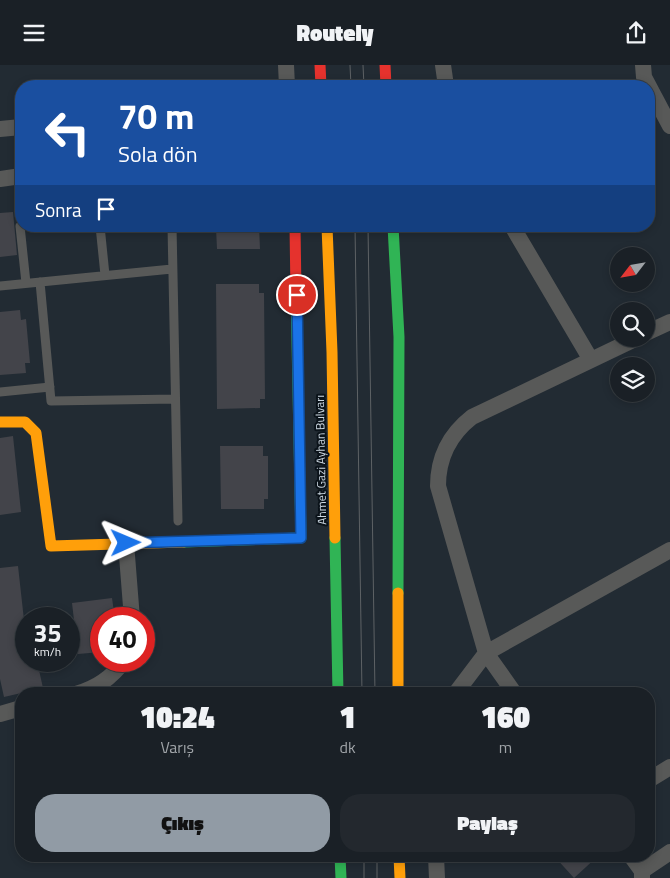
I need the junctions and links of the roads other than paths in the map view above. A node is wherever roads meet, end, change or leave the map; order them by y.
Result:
1 (286, 65) edge
2 (320, 65) edge
3 (385, 65) edge
4 (442, 65) edge
5 (642, 65) edge
6 (287, 80) edge
7 (321, 80) edge
8 (386, 80) edge
9 (445, 80) edge
10 (646, 80) edge
11 (655, 98) edge
12 (670, 126) edge
13 (15, 128) edge
14 (0, 129) edge
15 (15, 177) edge
16 (0, 179) edge
17 (21, 232) edge
18 (101, 232) edge
19 (172, 232) edge
20 (295, 232) edge
21 (327, 232) edge
22 (393, 232) edge
23 (516, 232) edge
24 (172, 269) junction
25 (105, 275) junction
26 (40, 282) junction
27 (26, 283) junction
28 (0, 285) edge
29 (670, 322) edge
30 (655, 329) edge
31 (618, 347) edge
32 (591, 360) junction
33 (50, 387) junction
34 (0, 392) edge
35 (176, 399) junction
36 (0, 422) edge
37 (178, 521) dead end
38 (126, 543) junction
39 (670, 549) edge
40 (131, 607) edge
41 (486, 653) junction
42 (115, 672) edge
43 (93, 687) edge
44 (338, 687) edge
45 (398, 687) edge
46 (460, 687) edge
47 (510, 687) edge
48 (15, 710) edge
49 (0, 714) edge
50 (670, 767) edge
51 (655, 776) edge
52 (670, 852) edge
53 (340, 862) edge
54 (399, 862) edge
55 (436, 862) edge
56 (635, 862) edge
57 (642, 874) edge
58 (341, 878) edge
59 (400, 878) edge
60 (437, 878) edge

1 - 6 street
2 - 7 main road
3 - 8 main road
4 - 9 street
5 - 10 street
11 - 12 street
13 - 14 street
15 - 16 street
17 - 27 lane
18 - 25 lane
19 - 24 lane
20 - 38 main road
21 - 44 main road, Ahmet Gazi Ayhan Bulvarı
22 - 45 main road
23 - 32 street
24 - 25 lane
24 - 35 lane
25 - 26 lane
26 - 27 lane
26 - 33 lane
27 - 28 lane
29 - 30 street
31 - 32 street
32 - 41 street
33 - 34 lane
33 - 35 lane
35 - 37 lane
36 - 38 main road
38 - 40 street
39 - 41 street
41 - 46 street
41 - 47 street
42 - 43 street
48 - 49 street
50 - 51 street
52 - 57 street
53 - 58 main road
54 - 59 main road
55 - 60 street
56 - 57 street

